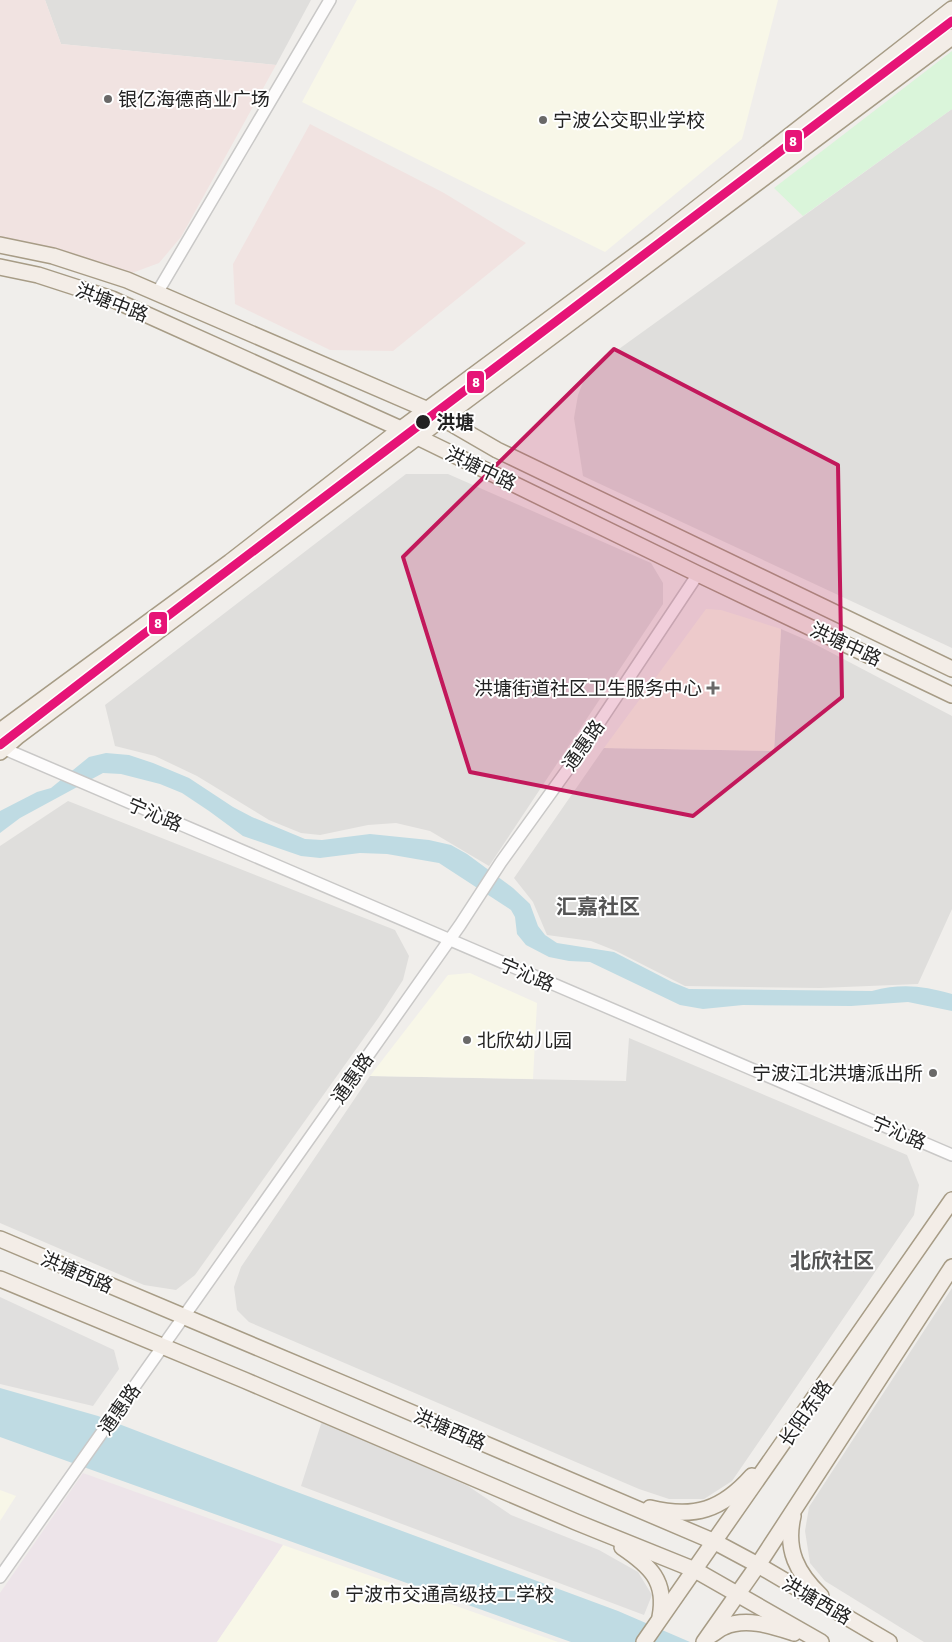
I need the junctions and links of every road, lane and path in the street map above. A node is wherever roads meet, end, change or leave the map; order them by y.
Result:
1 (330, 0) edge
2 (952, 9) edge
3 (952, 38) edge
4 (0, 245) edge
5 (0, 267) edge
6 (157, 293) junction
7 (428, 410) junction
8 (444, 418) junction
9 (401, 428) junction
10 (419, 437) junction
11 (698, 574) junction
12 (952, 669) edge
13 (952, 694) edge
14 (0, 731) edge
15 (1, 749) edge
16 (449, 941) junction
17 (952, 1154) edge
18 (952, 1200) edge
19 (0, 1239) edge
20 (952, 1266) edge
21 (0, 1279) edge
22 (184, 1317) junction
23 (164, 1347) junction
24 (788, 1436) junction
25 (612, 1498) junction
26 (795, 1508) junction
27 (596, 1530) junction
28 (714, 1542) junction
29 (758, 1565) junction
30 (695, 1570) junction
31 (0, 1577) edge
32 (738, 1594) junction
33 (836, 1611) junction
34 (658, 1622) junction
35 (704, 1641) edge
36 (644, 1642) edge
37 (820, 1642) edge
38 (889, 1642) edge

1 - 6 street
2 - 7 main road
3 - 8 main road
4 - 6 main road, 洪塘中路
5 - 9 main road, 洪塘中路
6 - 7 main road, 洪塘中路
7 - 8 main road, 洪塘中路
7 - 9 main road
8 - 10 main road
8 - 12 main road, 洪塘中路
9 - 10 main road, 洪塘中路
9 - 14 main road
10 - 11 main road, 洪塘中路
10 - 15 main road
11 - 13 main road, 洪塘中路
11 - 16 street, 通惠路
15 - 16 street, 宁沁路
16 - 17 street, 宁沁路
16 - 22 street, 通惠路
18 - 24 main road, 长阳东路
19 - 22 main road, 洪塘西路
20 - 26 main road
21 - 23 main road, 洪塘西路
22 - 23 street, 通惠路
22 - 25 main road, 洪塘西路
23 - 27 main road, 洪塘西路
23 - 31 street, 通惠路
24 - 25 main road
24 - 28 main road, 长阳东路
25 - 28 main road, 洪塘西路
26 - 29 main road
26 - 33 main road
27 - 30 main road, 洪塘西路
27 - 34 main road
28 - 29 main road, 洪塘西路
28 - 30 main road, 长阳东路
29 - 32 main road
29 - 33 main road, 洪塘西路
30 - 32 main road, 洪塘西路
30 - 34 main road, 长阳东路
32 - 35 main road
32 - 37 main road, 洪塘西路
33 - 38 main road, 洪塘西路
34 - 36 main road, 长阳东路
35 - 37 main road

